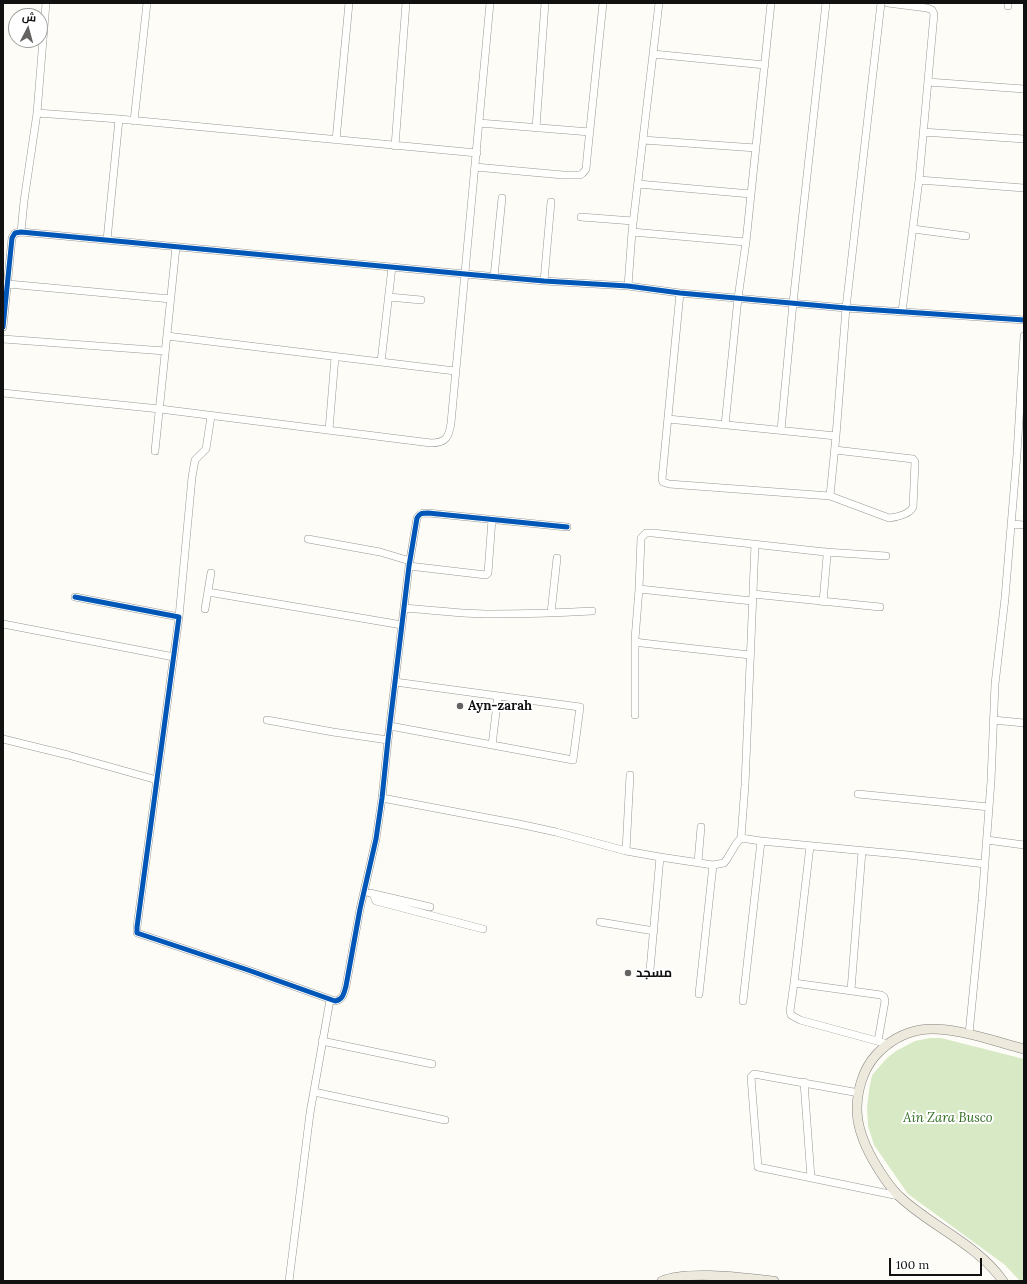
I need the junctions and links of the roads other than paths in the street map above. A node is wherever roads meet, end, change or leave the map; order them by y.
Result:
1 (46, 3) edge
2 (147, 3) edge
3 (349, 3) edge
4 (406, 3) edge
5 (490, 3) edge
6 (545, 3) edge
7 (602, 3) edge
8 (659, 3) edge
9 (771, 3) edge
10 (826, 3) edge
11 (880, 3) edge
12 (888, 3) edge
13 (653, 54) junction
14 (764, 65) junction
15 (928, 82) junction
16 (1024, 88) edge
17 (37, 113) junction
18 (119, 120) junction
19 (134, 121) junction
20 (479, 123) junction
21 (536, 128) junction
22 (590, 132) junction
23 (923, 132) junction
24 (1024, 139) edge
25 (336, 140) junction
26 (642, 140) junction
27 (395, 146) junction
28 (756, 148) junction
29 (477, 153) junction
30 (475, 167) junction
31 (919, 180) junction
32 (638, 184) junction
33 (1024, 188) edge
34 (751, 194) junction
35 (502, 198) dead end
36 (551, 202) dead end
37 (581, 217) dead end
38 (633, 221) junction
39 (913, 229) junction
40 (21, 232) junction
41 (632, 232) junction
42 (966, 236) dead end
43 (107, 240) junction
44 (746, 242) junction
45 (176, 247) junction
46 (392, 267) junction
47 (465, 274) junction
48 (494, 277) junction
49 (544, 281) junction
50 (8, 284) junction
51 (628, 286) junction
52 (680, 293) junction
53 (389, 297) junction
54 (738, 298) junction
55 (171, 299) junction
56 (420, 300) dead end
57 (793, 303) junction
58 (846, 308) junction
59 (902, 312) junction
60 (1024, 320) edge
61 (3, 327) edge
62 (167, 336) junction
63 (1024, 336) edge
64 (3, 339) edge
65 (166, 351) junction
66 (335, 356) junction
67 (381, 362) junction
68 (455, 371) junction
69 (3, 394) edge
70 (1022, 394) edge
71 (160, 409) junction
72 (211, 416) junction
73 (668, 419) junction
74 (725, 425) junction
75 (329, 430) junction
76 (780, 430) junction
77 (836, 436) junction
78 (835, 450) junction
79 (156, 451) dead end
80 (1020, 455) edge
81 (830, 496) junction
82 (492, 519) junction
83 (1011, 524) junction
84 (1024, 525) edge
85 (567, 527) dead end
86 (308, 539) dead end
87 (755, 544) junction
88 (824, 552) junction
89 (886, 556) dead end
90 (557, 558) dead end
91 (410, 563) junction
92 (211, 573) dead end
93 (639, 589) junction
94 (208, 592) junction
95 (76, 597) dead end
96 (753, 597) junction
97 (823, 602) junction
98 (880, 607) dead end
99 (404, 608) junction
100 (206, 609) dead end
101 (592, 611) dead end
102 (551, 613) junction
103 (179, 617) junction
104 (3, 624) edge
105 (402, 625) junction
106 (635, 640) junction
107 (750, 655) junction
108 (174, 657) junction
109 (396, 682) junction
110 (498, 696) junction
111 (635, 715) dead end
112 (267, 720) dead end
113 (993, 720) junction
114 (1024, 723) edge
115 (390, 726) junction
116 (3, 739) edge
117 (388, 740) junction
118 (492, 745) junction
119 (630, 775) dead end
120 (157, 780) junction
121 (858, 794) dead end
122 (382, 798) junction
123 (989, 807) junction
124 (701, 827) dead end
125 (741, 838) junction
126 (987, 840) junction
127 (761, 841) junction
128 (1024, 845) edge
129 (810, 846) junction
130 (626, 851) junction
131 (862, 851) junction
132 (660, 857) junction
133 (698, 862) junction
134 (985, 864) junction
135 (713, 865) junction
136 (364, 891) junction
137 (373, 894) junction
138 (430, 907) dead end
139 (600, 922) dead end
140 (483, 929) dead end
141 (654, 931) junction
142 (650, 970) dead end
143 (794, 983) junction
144 (851, 990) junction
145 (699, 994) dead end
146 (330, 1000) junction
147 (743, 1001) dead end
148 (969, 1034) junction
149 (322, 1041) junction
150 (878, 1041) junction
151 (888, 1044) junction
152 (1024, 1049) edge
153 (432, 1064) dead end
154 (804, 1082) junction
155 (314, 1092) junction
156 (859, 1093) junction
157 (445, 1120) dead end
158 (812, 1178) junction
159 (899, 1196) junction
160 (289, 1281) edge
161 (662, 1281) edge
162 (774, 1281) edge
163 (1003, 1281) edge

1 - 17 street
2 - 19 street
3 - 25 street
4 - 27 street
5 - 20 street
6 - 21 street
7 - 22 street
8 - 13 street
9 - 14 street
10 - 57 street
11 - 58 street
12 - 15 street
13 - 14 street
13 - 26 street
14 - 28 street
15 - 16 street
15 - 23 street
17 - 18 street
17 - 40 street
18 - 19 street
18 - 43 street
19 - 25 street
20 - 21 street
20 - 29 street
21 - 22 street
22 - 30 street
23 - 24 street
23 - 31 street
25 - 27 street
26 - 28 street
26 - 32 street
27 - 29 street
28 - 34 street
29 - 30 street
30 - 47 street
31 - 33 street
31 - 39 street
32 - 34 street
32 - 38 street
34 - 44 street
35 - 48 street
36 - 49 street
37 - 38 street
38 - 41 street
39 - 42 street
39 - 59 street
40 - 43 street
40 - 50 street
41 - 44 street
41 - 51 street
43 - 45 street
44 - 54 street
45 - 46 street
45 - 55 street
46 - 47 street
46 - 53 street
47 - 48 street
47 - 68 street
48 - 49 street
49 - 51 street
50 - 55 street
50 - 61 street
51 - 52 street
52 - 54 street
52 - 73 street
53 - 56 street
53 - 67 street
54 - 57 street
54 - 74 street
55 - 62 street
57 - 58 street
57 - 76 street
58 - 59 street
58 - 77 street
59 - 60 street
62 - 65 street
62 - 66 street
63 - 70 street
64 - 65 street
65 - 71 street
66 - 67 street
66 - 75 street
67 - 68 street
68 - 75 street
69 - 71 street
70 - 80 street
71 - 72 street
71 - 79 street
72 - 75 street
72 - 103 street
73 - 74 street
73 - 81 street
74 - 76 street
76 - 77 street
77 - 78 street
78 - 81 street
78 - 81 street
80 - 83 street
82 - 85 street
82 - 91 street
82 - 91 street
83 - 84 street
83 - 113 street
86 - 91 street
87 - 88 street
87 - 93 street
87 - 96 street
88 - 89 street
88 - 97 street
90 - 102 street
91 - 99 street
92 - 94 street
93 - 96 street
93 - 106 street
94 - 100 street
94 - 105 street
95 - 103 street
96 - 97 street
96 - 107 street
97 - 98 street
99 - 102 street
99 - 105 street
101 - 102 street
103 - 108 street
104 - 108 street
105 - 109 street
106 - 107 street
106 - 111 street
107 - 125 street
108 - 120 street
109 - 110 street
109 - 115 street
110 - 118 street
110 - 118 street
112 - 117 street
113 - 114 street
113 - 123 street
115 - 117 street
115 - 118 street
116 - 120 street
117 - 122 street
119 - 130 street
120 - 146 street
121 - 123 street
122 - 130 street
122 - 136 street
123 - 126 street
124 - 133 street
125 - 127 street
125 - 135 street
126 - 128 street
126 - 134 street
127 - 129 street
127 - 147 street
129 - 131 street
129 - 143 street
130 - 132 street
131 - 134 street
131 - 144 street
132 - 133 street
132 - 141 street
133 - 135 street
134 - 148 street
135 - 145 street
136 - 137 street
136 - 146 street
137 - 138 street
137 - 140 street
139 - 141 street
141 - 142 street
143 - 144 street
143 - 150 street
144 - 150 street
146 - 149 street
148 - 151 main road
148 - 152 main road
149 - 153 street
149 - 155 street
150 - 151 street
151 - 156 main road
154 - 156 street
154 - 158 street
154 - 158 street
155 - 157 street
155 - 160 street
156 - 159 main road
158 - 159 street
159 - 163 main road
161 - 162 main road

